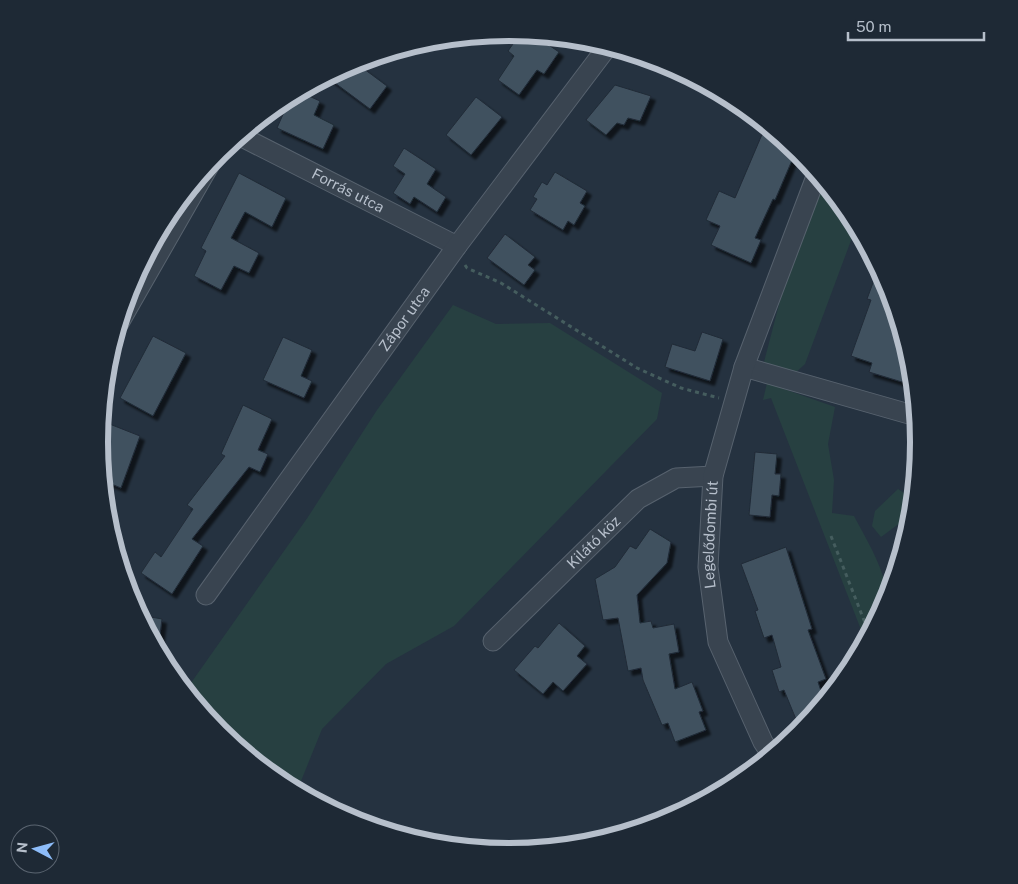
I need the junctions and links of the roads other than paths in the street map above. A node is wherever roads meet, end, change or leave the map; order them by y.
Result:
1 (603, 53) edge
2 (247, 139) edge
3 (813, 182) edge
4 (189, 201) edge
5 (457, 246) junction
6 (141, 284) edge
7 (744, 367) junction
8 (909, 414) edge
9 (713, 476) junction
10 (206, 595) dead end
11 (493, 641) dead end
12 (767, 748) edge

1 - 5 street, Zápor utca
2 - 5 street, Forrás utca
3 - 7 street, Legelődombi út
4 - 6 street
5 - 10 street, Zápor utca
7 - 8 street
7 - 9 street, Legelődombi út
9 - 11 street, Kilátó köz
9 - 12 street, Legelődombi út

